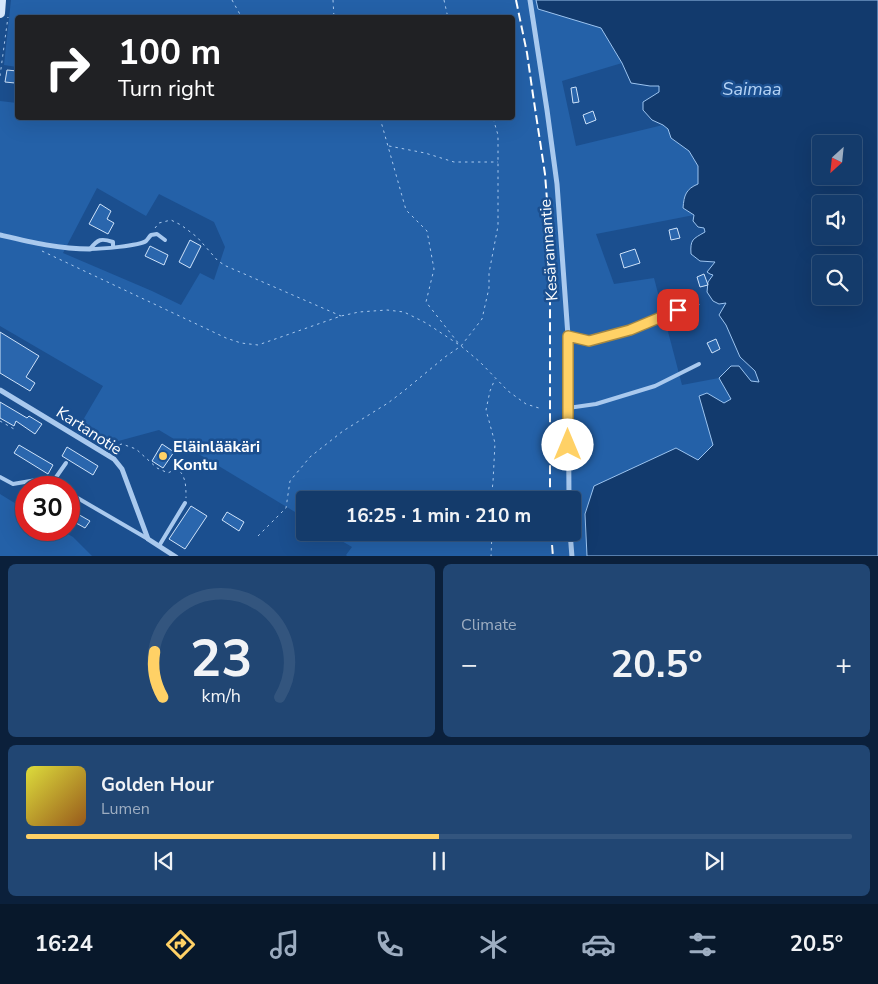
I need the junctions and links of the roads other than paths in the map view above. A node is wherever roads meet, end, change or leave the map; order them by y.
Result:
1 (2, 0) edge
2 (530, 0) edge
3 (4, 11) edge
4 (0, 235) edge
5 (165, 240) dead end
6 (113, 247) junction
7 (90, 249) junction
8 (678, 310) dead end
9 (568, 336) junction
10 (699, 364) dead end
11 (0, 390) edge
12 (568, 408) junction
13 (66, 463) dead end
14 (57, 476) edge
15 (0, 477) edge
16 (15, 484) edge
17 (569, 491) edge
18 (80, 499) edge
19 (186, 504) road end
20 (148, 539) junction
21 (571, 541) edge
22 (159, 546) junction
23 (176, 556) edge
24 (572, 556) edge

1 - 3 main road
2 - 9 street, Kesärannantie
4 - 7 street
5 - 6 lane
6 - 7 lane
6 - 7 lane
8 - 9 lane
9 - 12 street, Kesärannantie
10 - 12 lane
11 - 20 street, Kartanotie
12 - 17 street, Kesärannantie
13 - 14 lane
15 - 16 lane
18 - 20 lane
19 - 22 lane
20 - 22 street
21 - 24 street
22 - 23 street

